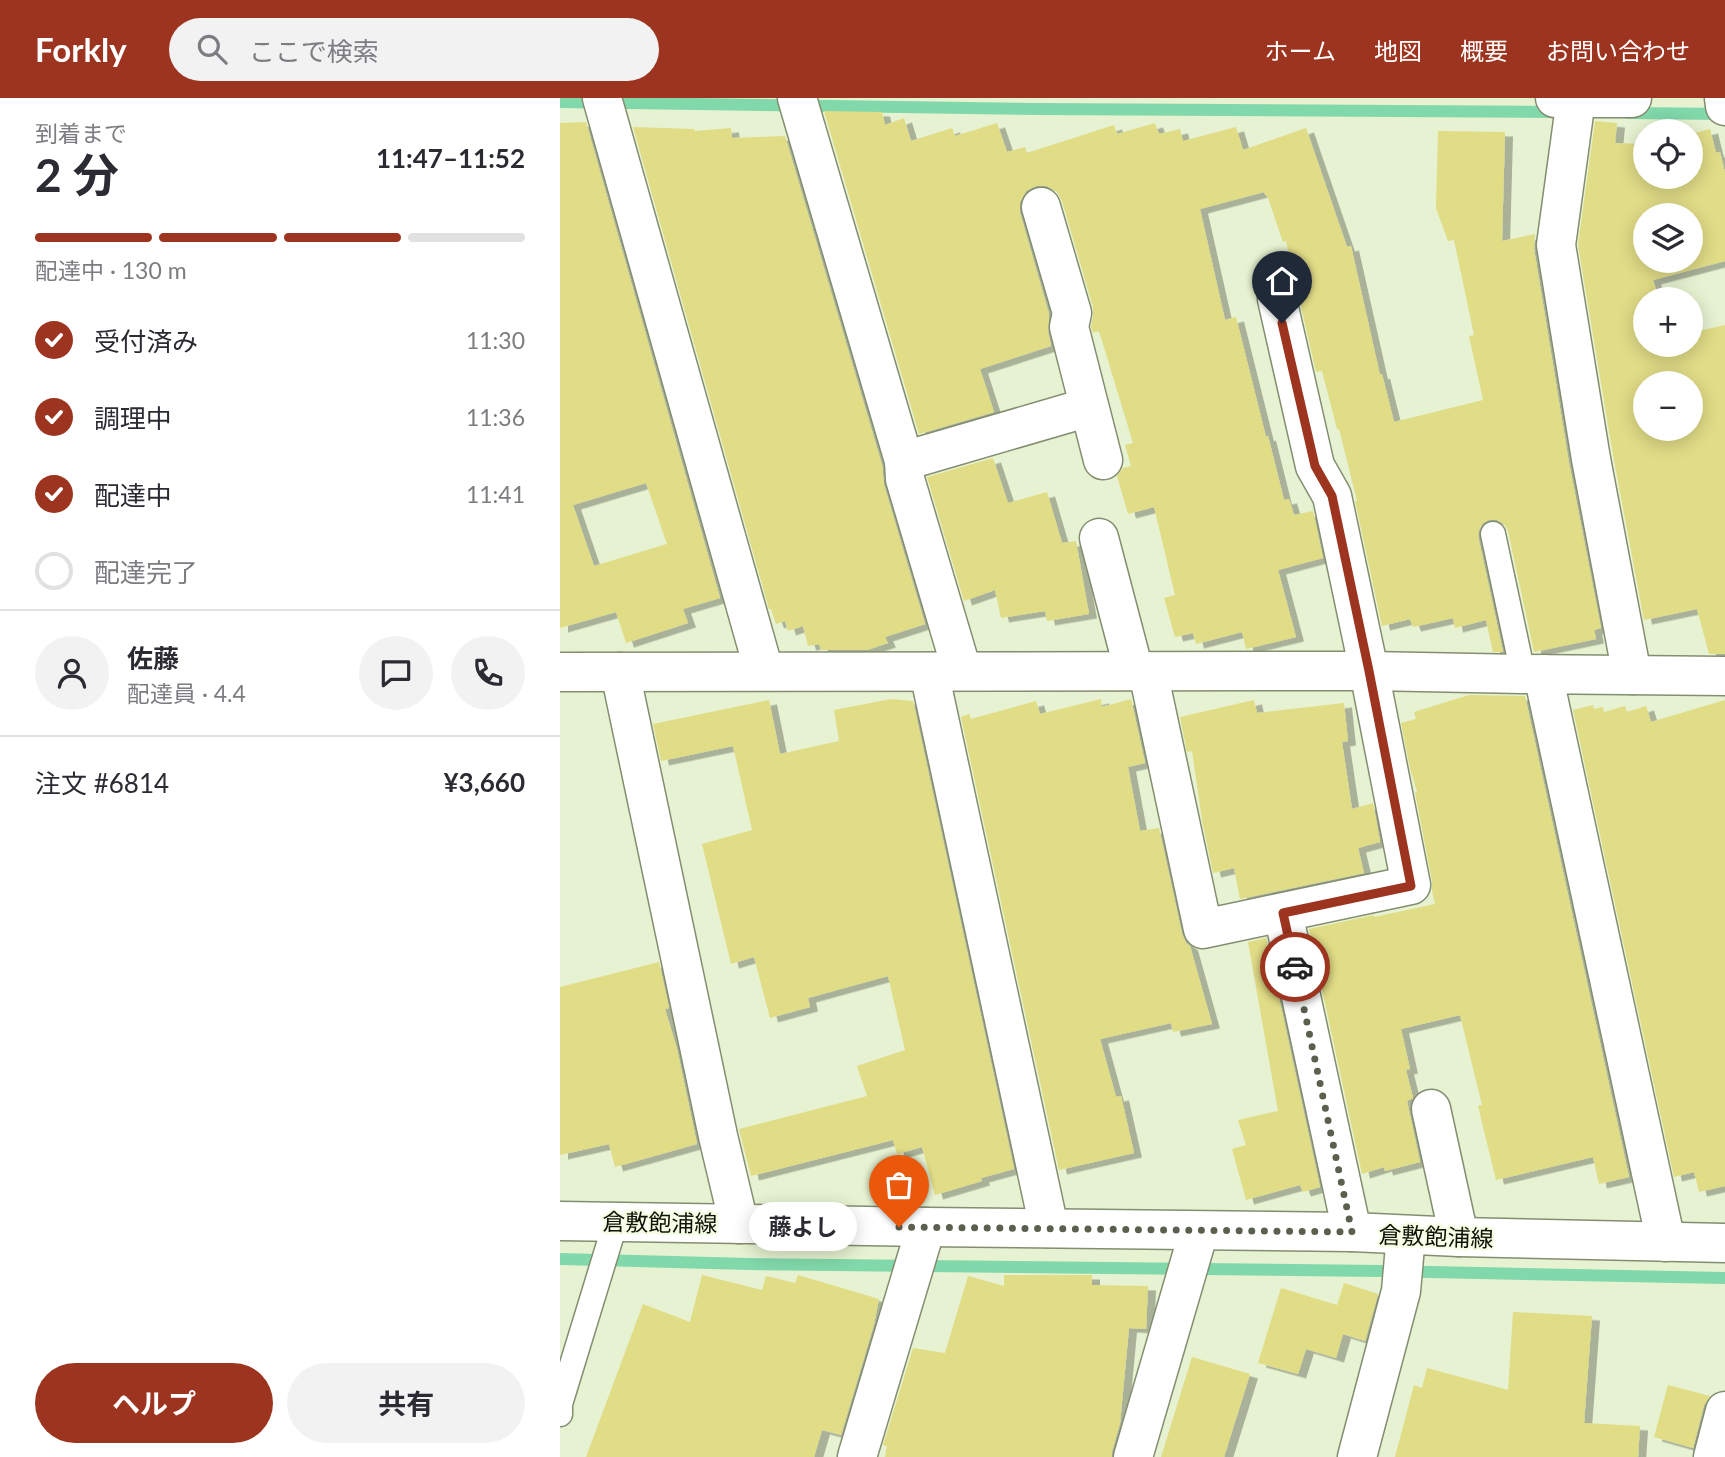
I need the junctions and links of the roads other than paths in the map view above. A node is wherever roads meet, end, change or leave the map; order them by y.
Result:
1 (1632, 98) edge
2 (1724, 98) edge
3 (799, 104) edge
4 (604, 105) edge
5 (1570, 105) edge
6 (1725, 106) edge
7 (1041, 207) dead end
8 (1277, 299) dead end
9 (1089, 407) junction
10 (1103, 460) dead end
11 (904, 461) junction
12 (1493, 534) dead end
13 (1099, 538) dead end
14 (560, 671) edge
15 (764, 671) junction
16 (1632, 675) junction
17 (1725, 676) edge
18 (622, 680) junction
19 (939, 680) junction
20 (1146, 681) junction
21 (1371, 683) junction
22 (1539, 683) junction
23 (1283, 913) junction
24 (1431, 1109) dead end
25 (560, 1221) edge
26 (739, 1224) junction
27 (1049, 1228) junction
28 (1352, 1232) junction
29 (1459, 1237) junction
30 (1666, 1242) junction
31 (1725, 1243) edge
32 (608, 1248) junction
33 (918, 1253) junction
34 (1192, 1257) junction
35 (1404, 1260) junction
36 (1725, 1411) edge
37 (560, 1414) edge
38 (857, 1457) edge
39 (1133, 1457) edge
40 (1357, 1457) edge
41 (1713, 1457) edge

1 - 5 street
2 - 6 street
3 - 11 street
4 - 15 street
5 - 16 street
7 - 9 street
8 - 21 street
9 - 10 street
9 - 11 street
11 - 19 street
12 - 22 lane
13 - 20 street
14 - 18 street
15 - 18 street
15 - 19 street
16 - 17 street
16 - 22 street
18 - 26 street
19 - 20 street
19 - 27 street
20 - 21 street
20 - 23 street
21 - 22 street
21 - 23 street
22 - 30 street
23 - 28 street
24 - 29 street
25 - 32 street, 倉敷飽浦線
26 - 32 street, 倉敷飽浦線
26 - 33 street, 倉敷飽浦線
27 - 33 street, 倉敷飽浦線
27 - 34 street, 倉敷飽浦線
28 - 34 street, 倉敷飽浦線
28 - 35 street, 倉敷飽浦線
29 - 30 street, 倉敷飽浦線
29 - 35 street, 倉敷飽浦線
30 - 31 street, 倉敷飽浦線
32 - 37 lane
33 - 38 street
34 - 39 street
35 - 40 street
36 - 41 street

